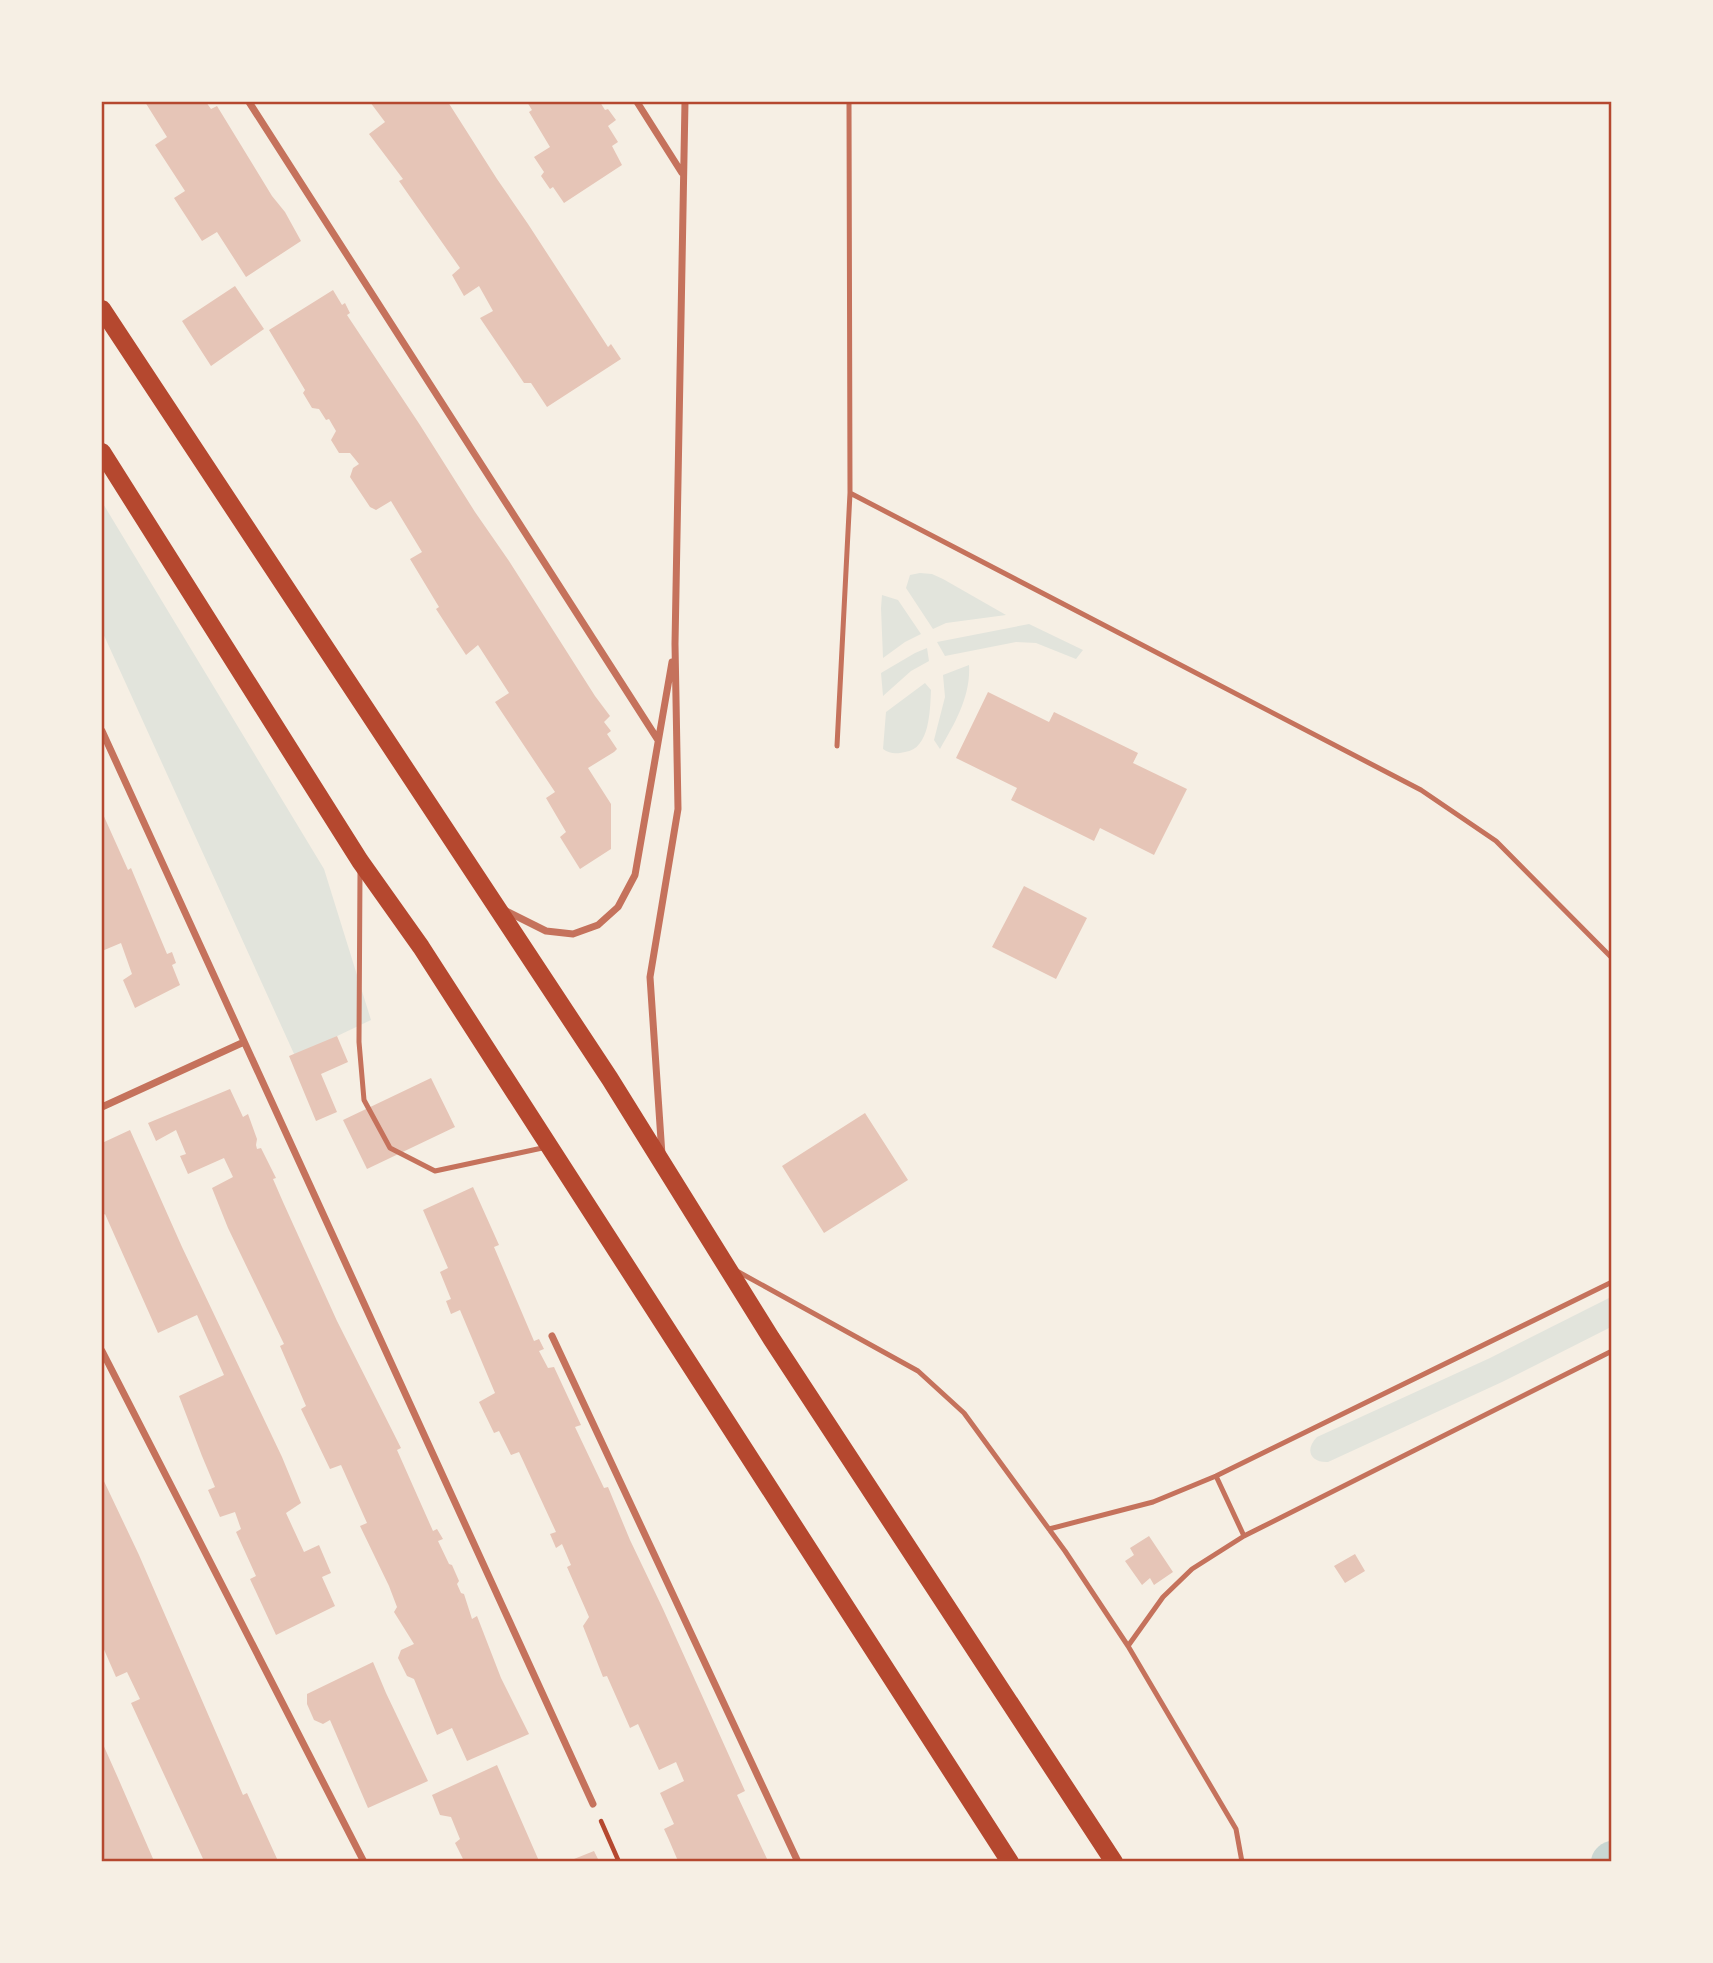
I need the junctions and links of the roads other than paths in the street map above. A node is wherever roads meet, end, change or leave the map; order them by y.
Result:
1 (248, 102) edge
2 (637, 102) edge
3 (685, 102) edge
4 (849, 102) edge
5 (682, 174) junction
6 (102, 309) edge
7 (102, 452) edge
8 (850, 493) junction
9 (675, 644) junction
10 (102, 731) edge
11 (658, 740) junction
12 (837, 746) dead end
13 (360, 861) junction
14 (495, 906) junction
15 (1612, 958) edge
16 (244, 1042) junction
17 (102, 1107) edge
18 (550, 1146) junction
19 (663, 1165) junction
20 (725, 1264) junction
21 (1612, 1282) edge
22 (552, 1336) dead end
23 (102, 1351) edge
24 (1612, 1351) edge
25 (1216, 1476) junction
26 (1049, 1529) junction
27 (1244, 1536) junction
28 (1128, 1646) junction
29 (593, 1804) road end
30 (363, 1861) edge
31 (798, 1861) edge
32 (1010, 1861) edge
33 (1114, 1861) edge
34 (1242, 1861) edge

1 - 11 street
2 - 5 street
3 - 5 street
4 - 8 lane
5 - 9 street
6 - 14 main road
7 - 13 main road
8 - 12 lane
8 - 15 lane
9 - 11 street
9 - 19 street
10 - 16 street
11 - 14 street
13 - 18 main road
13 - 18 lane
14 - 19 main road
16 - 17 street
16 - 29 street
18 - 32 main road
19 - 20 main road
20 - 26 lane
20 - 33 main road
21 - 25 lane
22 - 31 street
23 - 30 street
24 - 27 lane
25 - 26 lane
25 - 27 lane
26 - 28 lane
27 - 28 lane
28 - 34 lane

